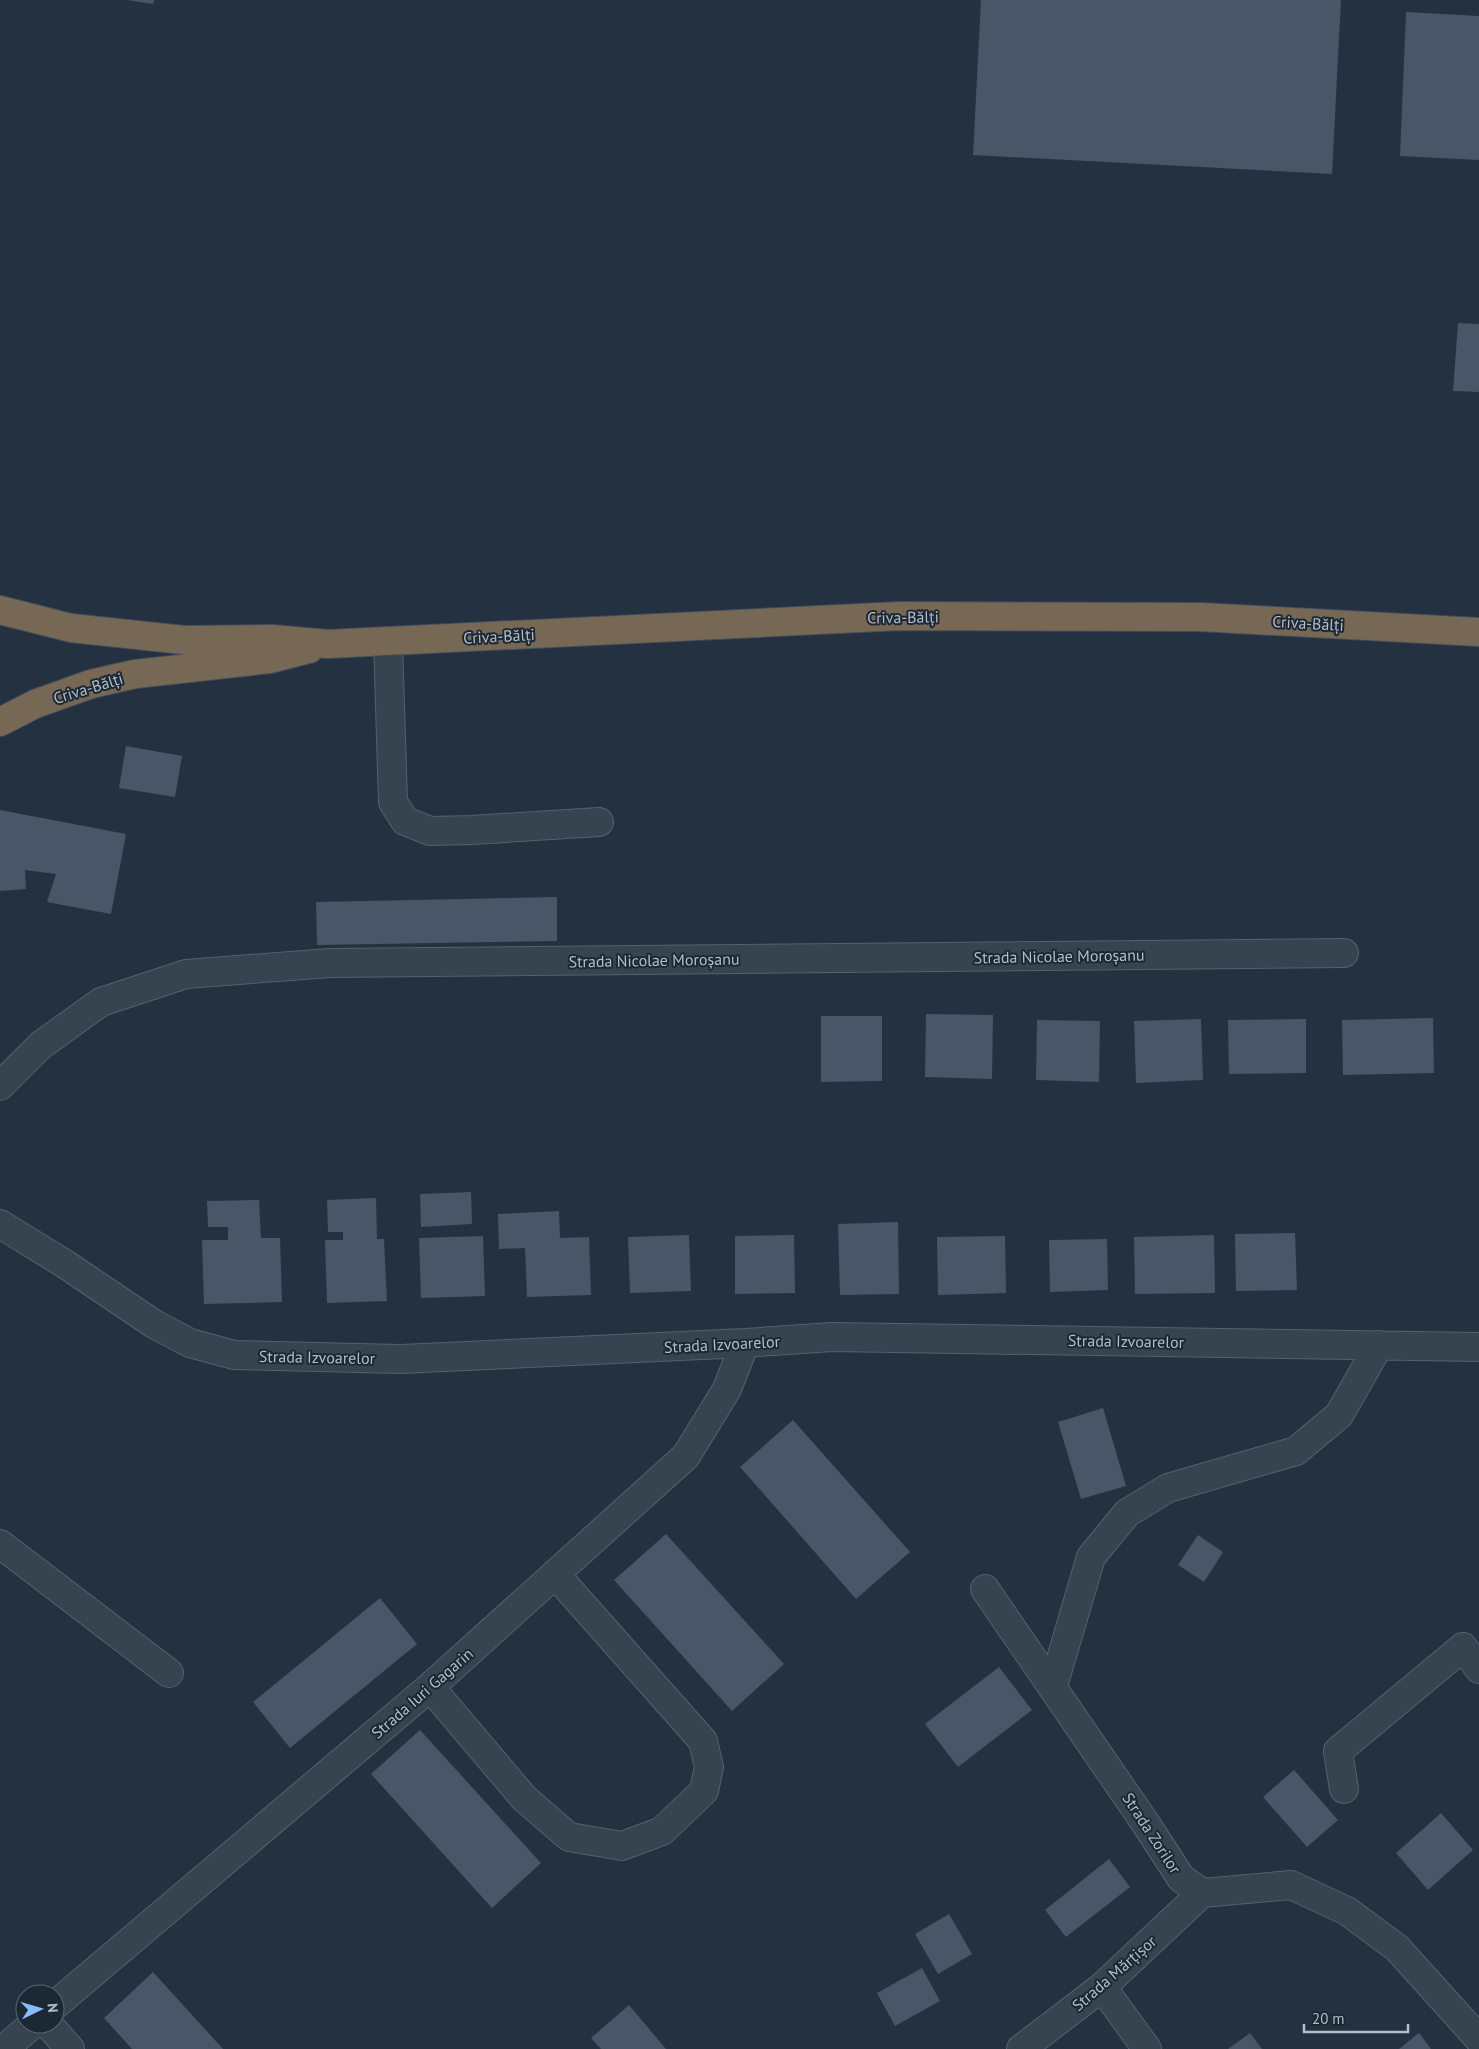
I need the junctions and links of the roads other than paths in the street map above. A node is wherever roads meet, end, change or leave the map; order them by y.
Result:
1 (0, 610) edge
2 (1479, 632) edge
3 (388, 641) junction
4 (328, 644) junction
5 (0, 722) edge
6 (600, 822) dead end
7 (1344, 953) dead end
8 (0, 1086) edge
9 (0, 1224) edge
10 (745, 1344) junction
11 (1378, 1345) junction
12 (1479, 1348) edge
13 (0, 1544) edge
14 (555, 1574) junction
15 (985, 1589) dead end
16 (1479, 1669) edge
17 (169, 1673) dead end
18 (1053, 1686) junction
19 (430, 1687) junction
20 (1344, 1789) dead end
21 (1202, 1893) junction
22 (1102, 1987) junction
23 (65, 1997) edge
24 (21, 2034) edge
25 (57, 2034) edge
26 (1479, 2040) edge
27 (4, 2049) edge
28 (70, 2049) edge
29 (1021, 2049) edge
30 (1147, 2049) edge

1 - 4 highway, Criva-Bălți
2 - 3 highway, Criva-Bălți
3 - 4 highway, Criva-Bălți
3 - 6 street
4 - 5 highway, Criva-Bălți
7 - 8 street, Strada Nicolae Moroșanu
9 - 10 street, Strada Izvoarelor
10 - 11 street, Strada Izvoarelor
10 - 14 street, Strada Iuri Gagarin
11 - 12 street, Strada Izvoarelor
11 - 18 street
13 - 17 street
14 - 19 street, Strada Iuri Gagarin
14 - 19 street
15 - 18 street, Strada Zorilor
16 - 20 street
18 - 21 street, Strada Zorilor
19 - 23 street, Strada Iuri Gagarin
21 - 22 street, Strada Mărțișor
21 - 26 street
22 - 29 street, Strada Mărțișor
22 - 30 street
24 - 27 street
25 - 28 street

